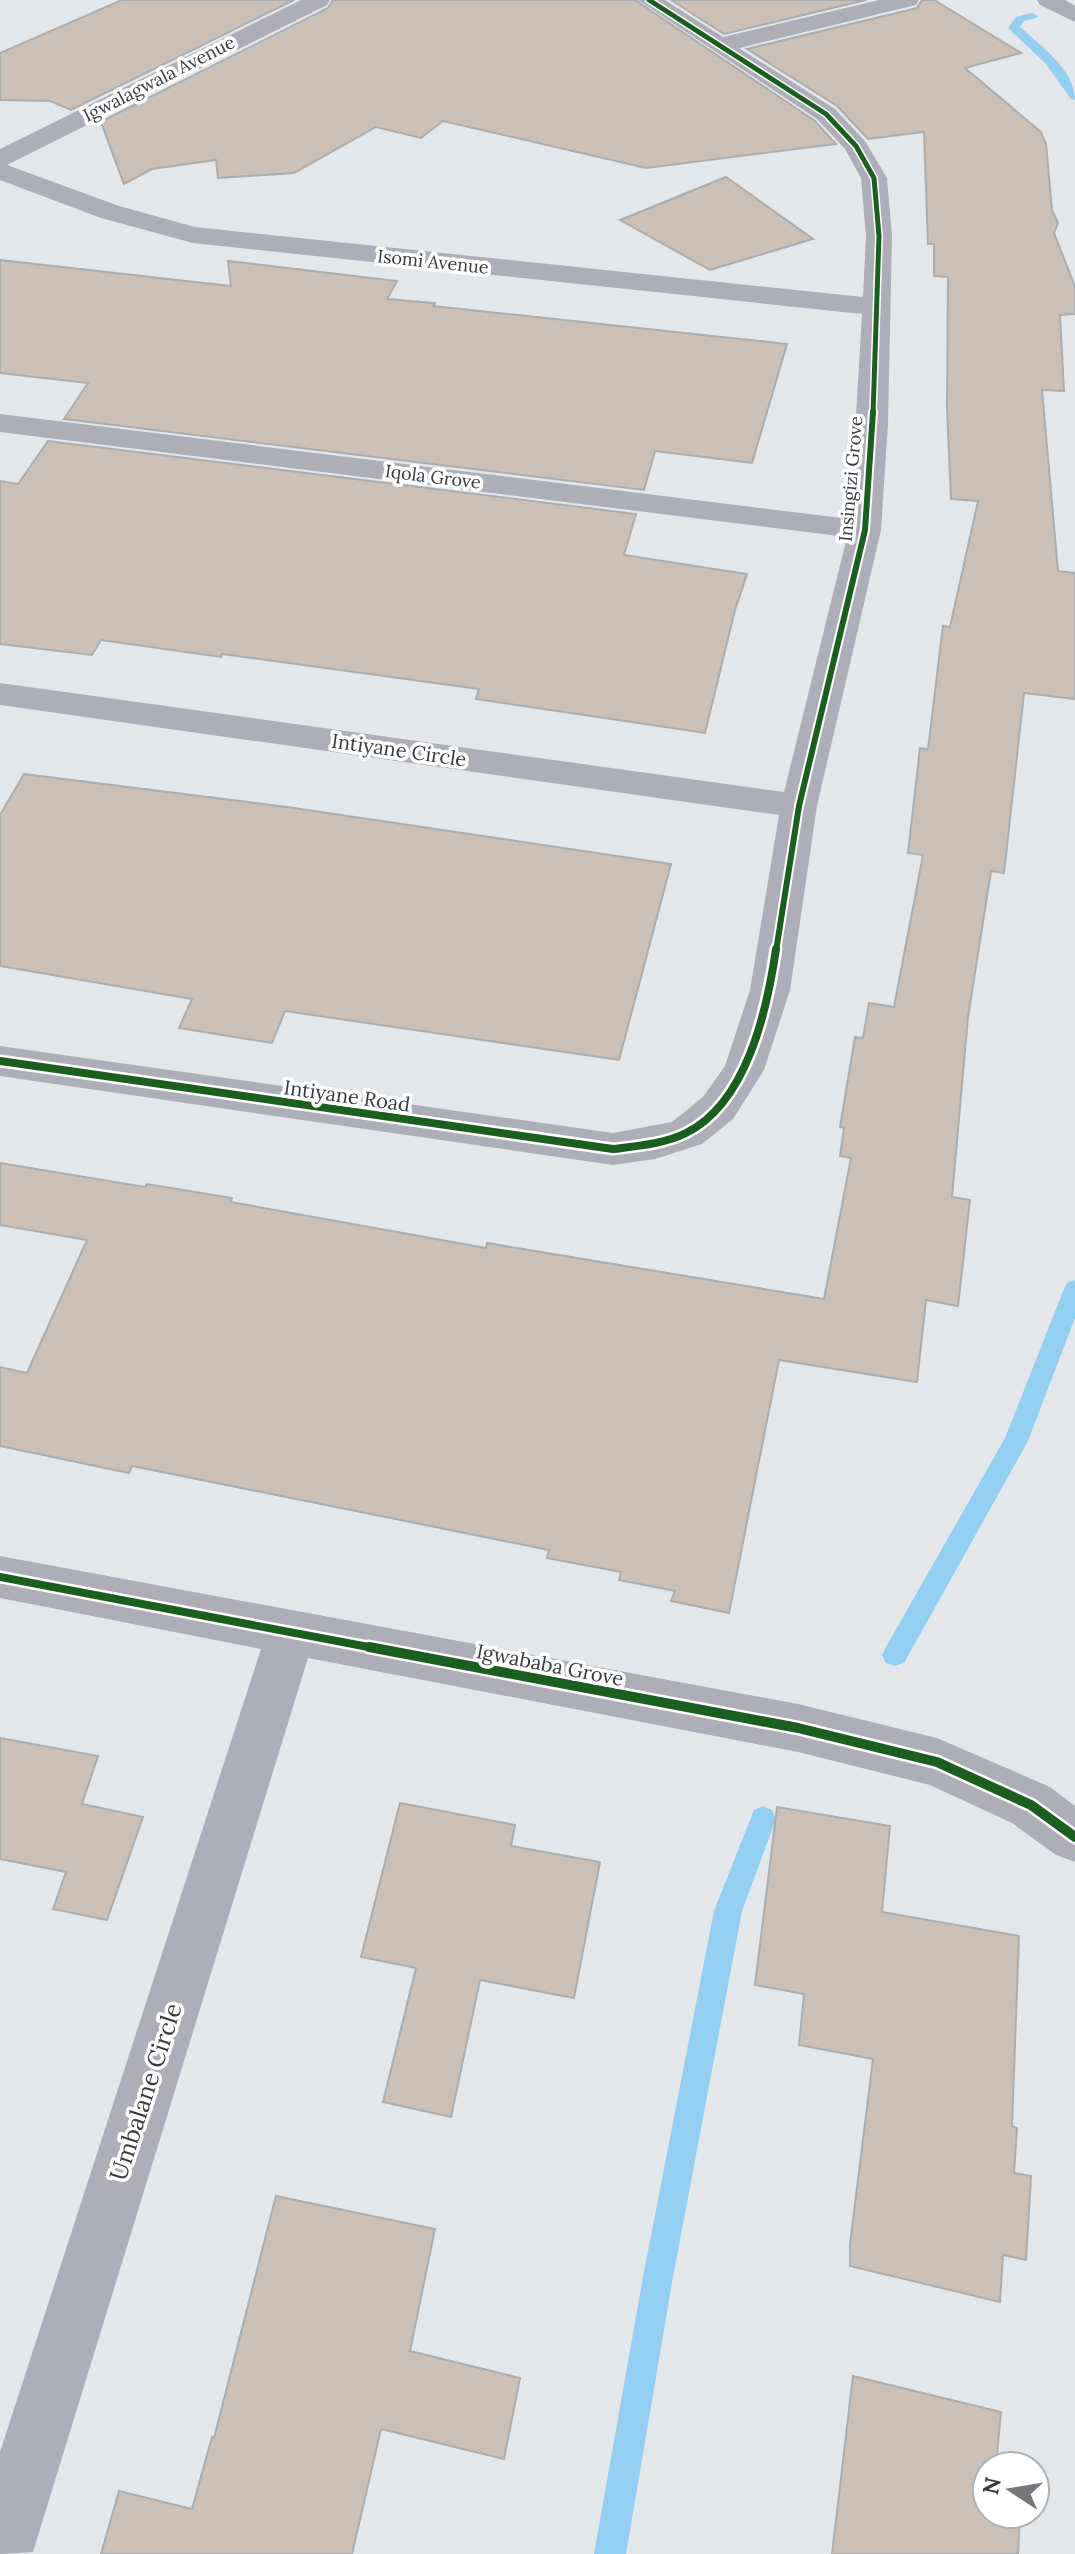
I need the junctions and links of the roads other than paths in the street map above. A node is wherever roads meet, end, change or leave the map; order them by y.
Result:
1 (319, 0) edge
2 (649, 0) edge
3 (908, 0) edge
4 (1048, 0) edge
5 (1075, 15) edge
6 (721, 45) junction
7 (0, 159) edge
8 (0, 171) edge
9 (877, 307) junction
10 (0, 423) edge
11 (865, 530) junction
12 (0, 694) edge
13 (799, 806) junction
14 (0, 1061) edge
15 (687, 1133) joint
16 (0, 1577) edge
17 (291, 1632) junction
18 (1075, 1837) edge
19 (0, 2552) edge

1 - 7 street, Igwalagwala Avenue
2 - 6 street, Insingizi Grove
3 - 6 street
4 - 5 street
6 - 9 street, Insingizi Grove
8 - 9 street, Isomi Avenue
9 - 11 street, Insingizi Grove
10 - 11 street, Iqola Grove
11 - 13 street, Insingizi Grove
12 - 13 street, Intiyane Circle
13 - 15 street, Insingizi Grove
14 - 15 street, Intiyane Road
16 - 17 street, Igwababa Grove
17 - 18 street, Igwababa Grove
17 - 19 street, Umbalane Circle

